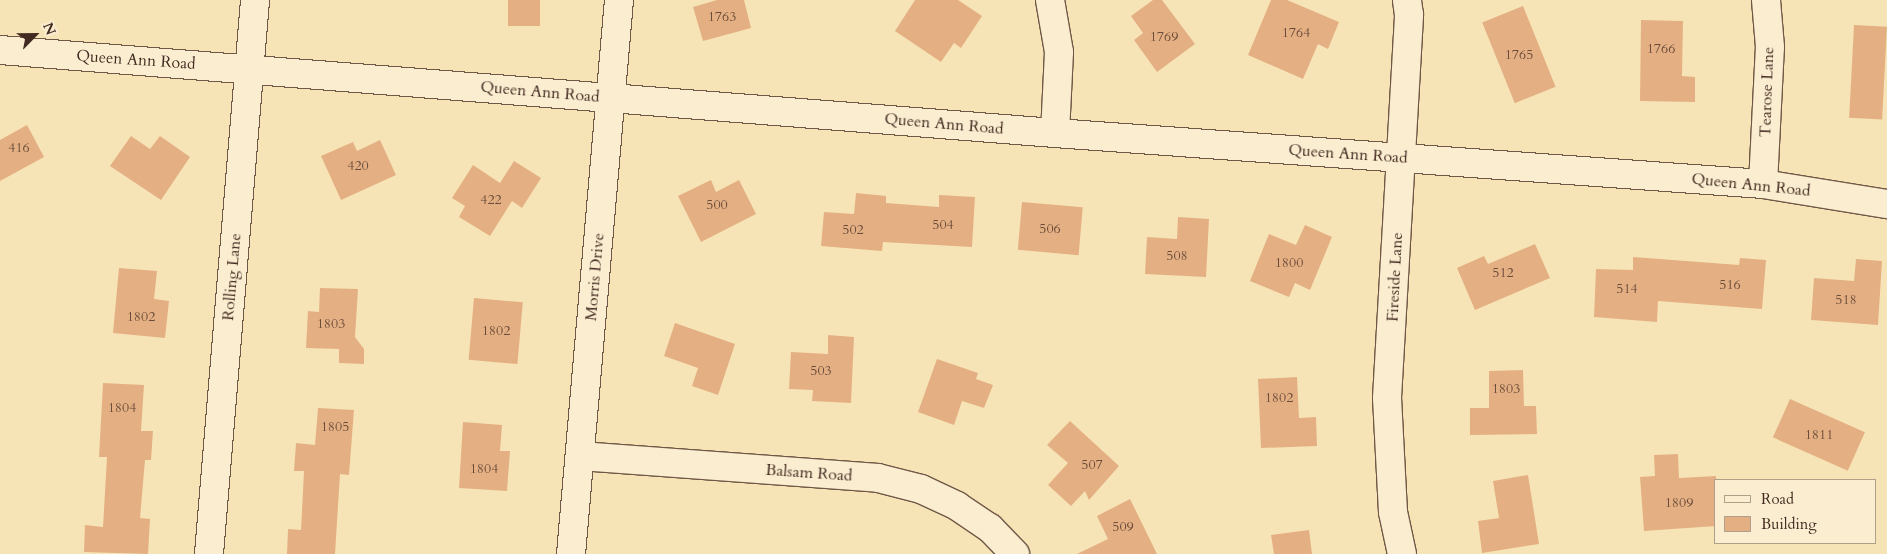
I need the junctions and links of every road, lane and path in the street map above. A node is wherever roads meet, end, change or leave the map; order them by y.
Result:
1 (255, 0) edge
2 (618, 0) edge
3 (1050, 0) edge
4 (1407, 0) edge
5 (1766, 0) edge
6 (0, 50) edge
7 (249, 69) junction
8 (610, 97) junction
9 (1055, 133) junction
10 (1402, 157) junction
11 (1763, 184) junction
12 (1887, 204) edge
13 (580, 456) junction
14 (209, 554) edge
15 (572, 554) edge
16 (1015, 554) edge
17 (1402, 554) edge

1 - 7 street, Rolling Lane
2 - 8 street, Morris Drive
3 - 9 street
4 - 10 street, Fireside Lane
5 - 11 street, Tearose Lane
6 - 7 street, Queen Ann Road
7 - 8 street, Queen Ann Road
7 - 14 street, Rolling Lane
8 - 9 street, Queen Ann Road
8 - 13 street, Morris Drive
9 - 10 street, Queen Ann Road
10 - 11 street, Queen Ann Road
10 - 17 street, Fireside Lane
11 - 12 street, Queen Ann Road
13 - 15 street, Morris Drive
13 - 16 street, Balsam Road

